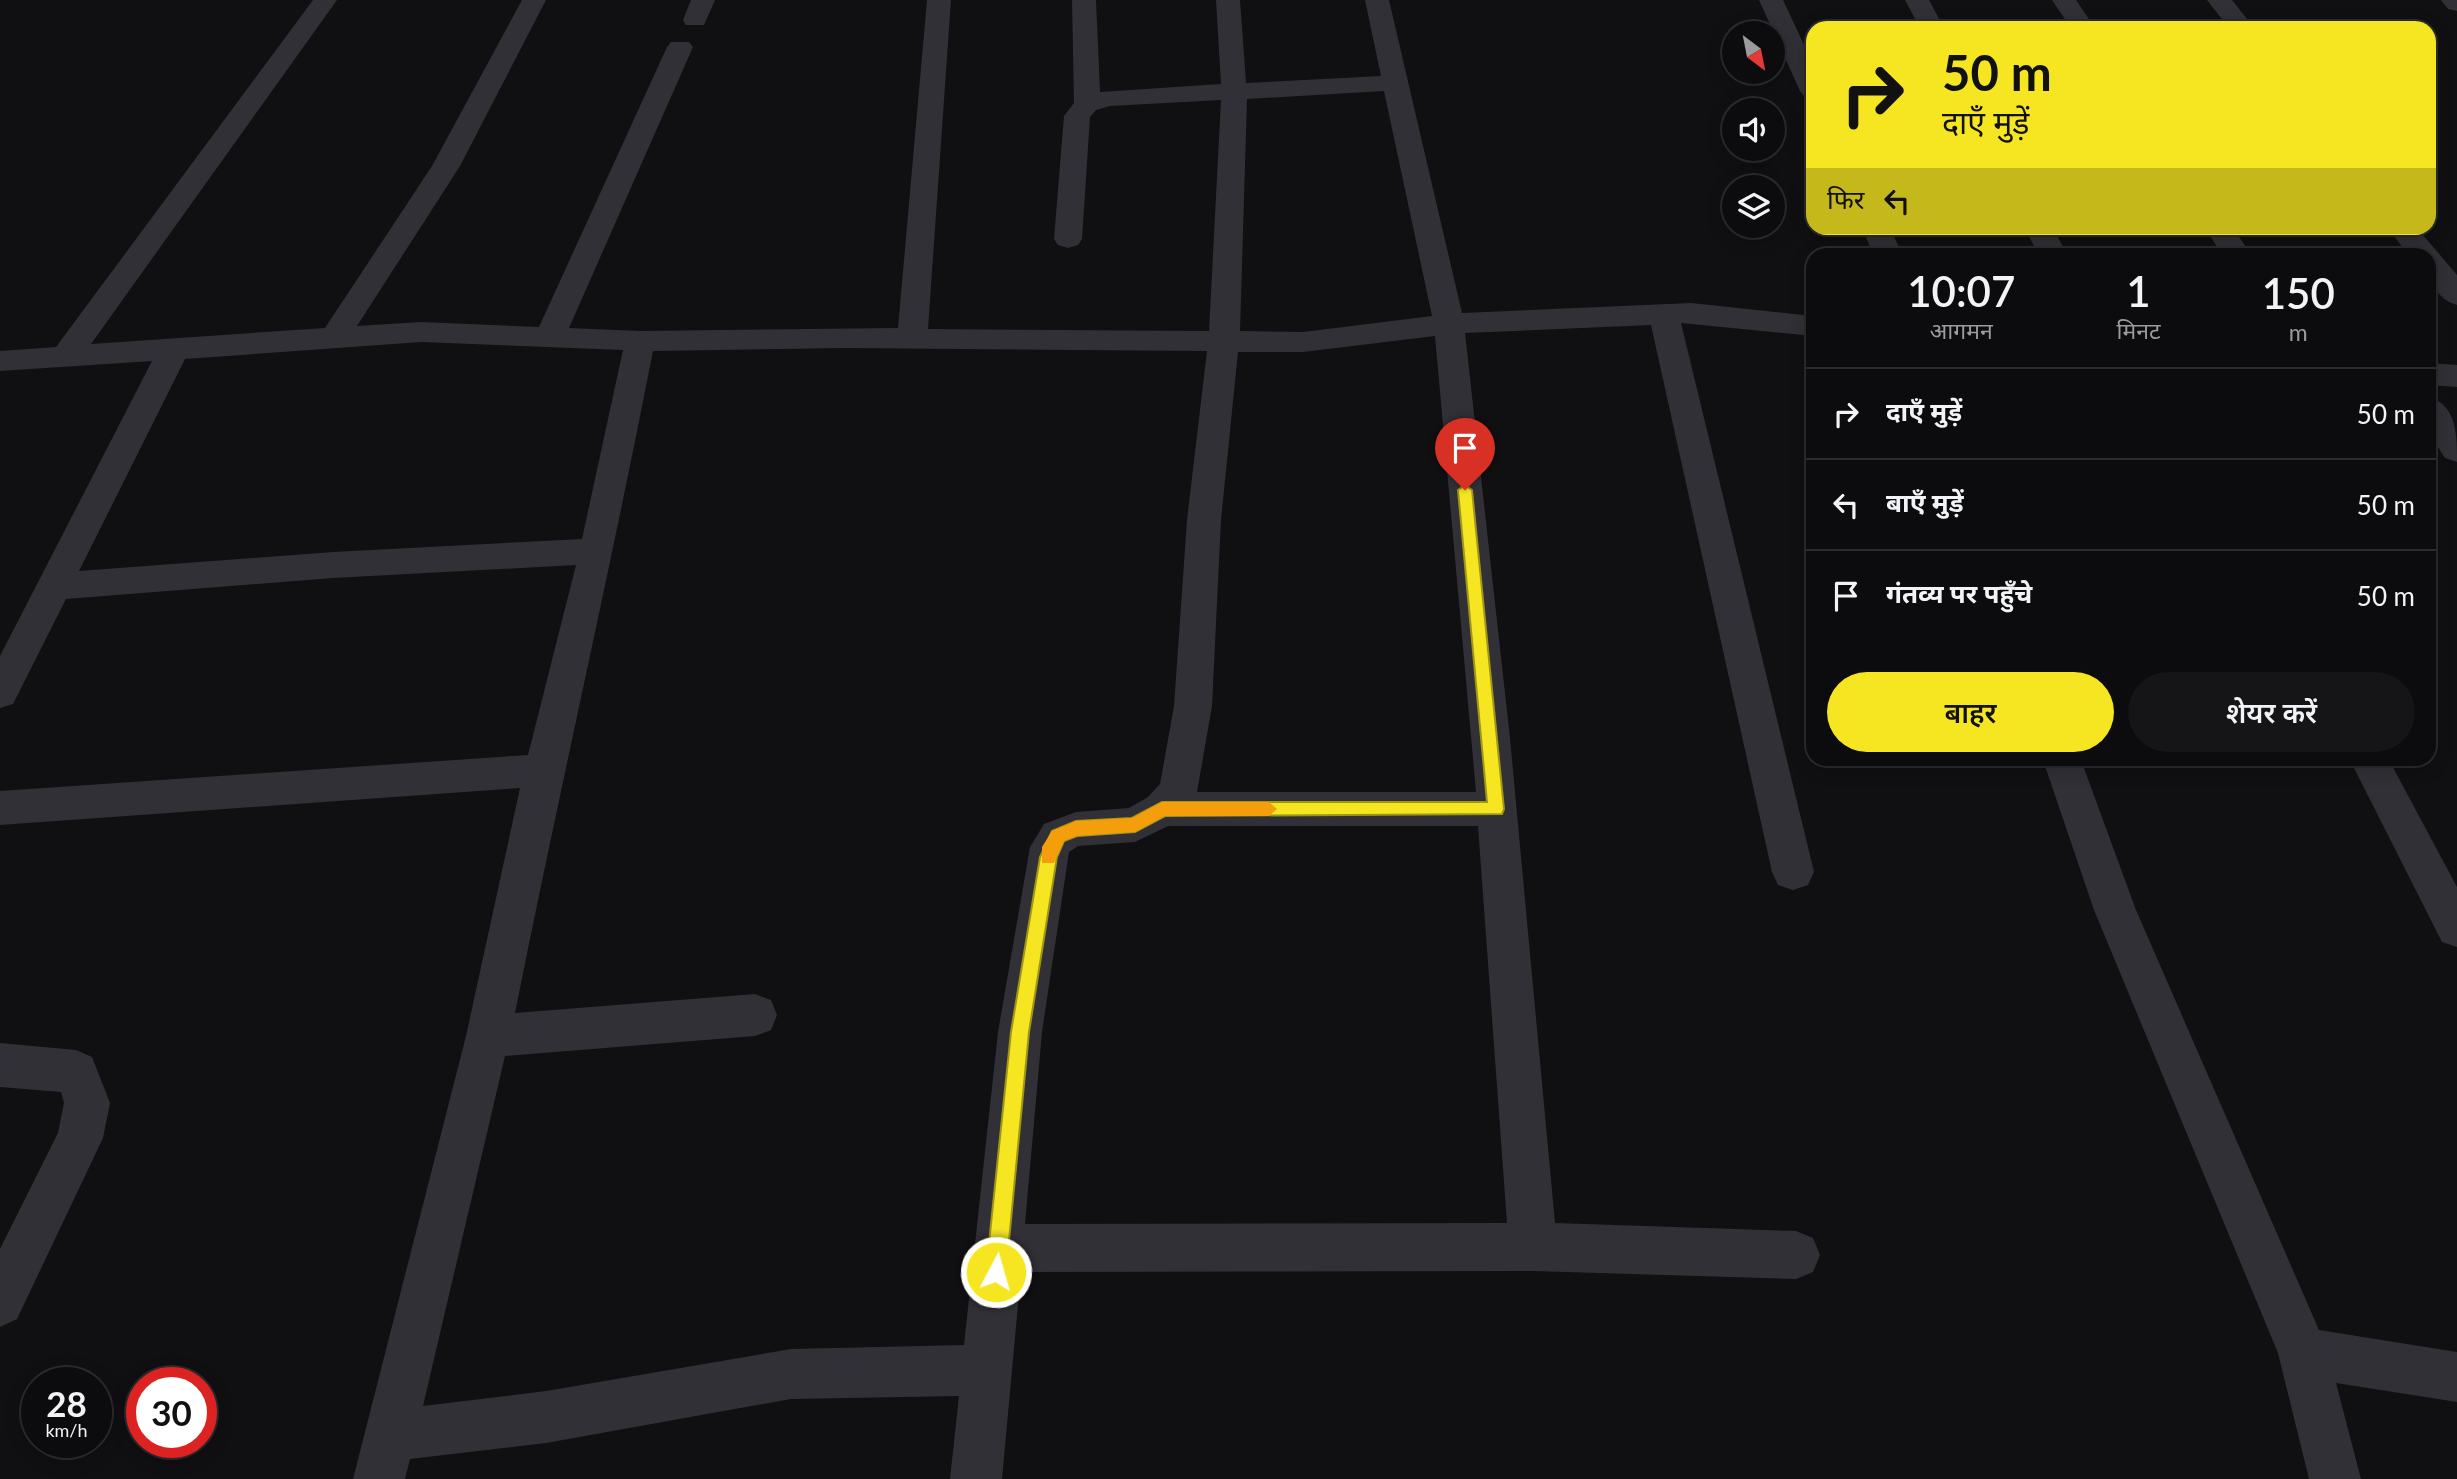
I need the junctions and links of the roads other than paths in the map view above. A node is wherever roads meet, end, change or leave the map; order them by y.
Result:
1 (325, 0) edge
2 (534, 0) edge
3 (939, 0) edge
4 (1083, 0) edge
5 (1228, 0) edge
6 (1377, 0) edge
7 (1771, 0) edge
8 (1917, 0) edge
9 (2064, 0) edge
10 (2219, 0) edge
11 (2453, 0) edge
12 (2457, 4) edge
13 (1928, 21) edge
14 (2078, 21) edge
15 (2236, 21) edge
16 (680, 47) dead end
17 (1806, 76) edge
18 (1395, 83) junction
19 (1234, 91) junction
20 (1087, 104) junction
21 (1068, 239) dead end
22 (2436, 269) edge
23 (2457, 295) edge
24 (1664, 314) junction
25 (1449, 324) junction
26 (1806, 325) edge
27 (550, 337) junction
28 (334, 338) junction
29 (912, 339) junction
30 (640, 341) junction
31 (1224, 341) junction
32 (174, 349) junction
33 (66, 356) junction
34 (0, 361) edge
35 (2436, 374) edge
36 (2457, 376) edge
37 (2436, 418) edge
38 (2457, 450) edge
39 (597, 551) junction
40 (56, 586) junction
41 (0, 693) edge
42 (2064, 766) edge
43 (2372, 766) edge
44 (544, 770) junction
45 (0, 808) edge
46 (1162, 809) junction
47 (1496, 809) junction
48 (1793, 873) dead end
49 (2457, 928) edge
50 (755, 1015) dead end
51 (488, 1036) junction
52 (0, 1065) edge
53 (1533, 1247) junction
54 (999, 1248) junction
55 (1796, 1255) dead end
56 (0, 1302) edge
57 (2303, 1353) junction
58 (986, 1370) junction
59 (2457, 1377) edge
60 (384, 1458) edge
61 (976, 1479) edge
62 (2335, 1479) edge

1 - 33 street
2 - 28 street
3 - 29 street
4 - 20 street
5 - 19 street
6 - 18 street
7 - 17 street
8 - 13 street
9 - 14 street
10 - 15 street
11 - 12 street
16 - 27 street
18 - 19 street
18 - 25 street
19 - 20 street
19 - 31 street
20 - 21 street
22 - 23 street
24 - 25 street
24 - 26 street
24 - 48 street
25 - 31 street
25 - 47 street
27 - 28 street
27 - 30 street
28 - 32 street
29 - 30 street
29 - 31 street
30 - 39 street
31 - 46 street
32 - 33 street
32 - 40 street
33 - 34 street
35 - 36 street
37 - 38 street
39 - 40 street
39 - 44 street
40 - 41 street
42 - 57 street
43 - 49 street
44 - 45 street
44 - 51 street
46 - 47 street
46 - 54 street
47 - 53 street
50 - 51 street
51 - 60 street
52 - 56 street
53 - 54 street
53 - 55 street
54 - 58 street
57 - 59 street
57 - 62 street
58 - 60 street
58 - 61 street

